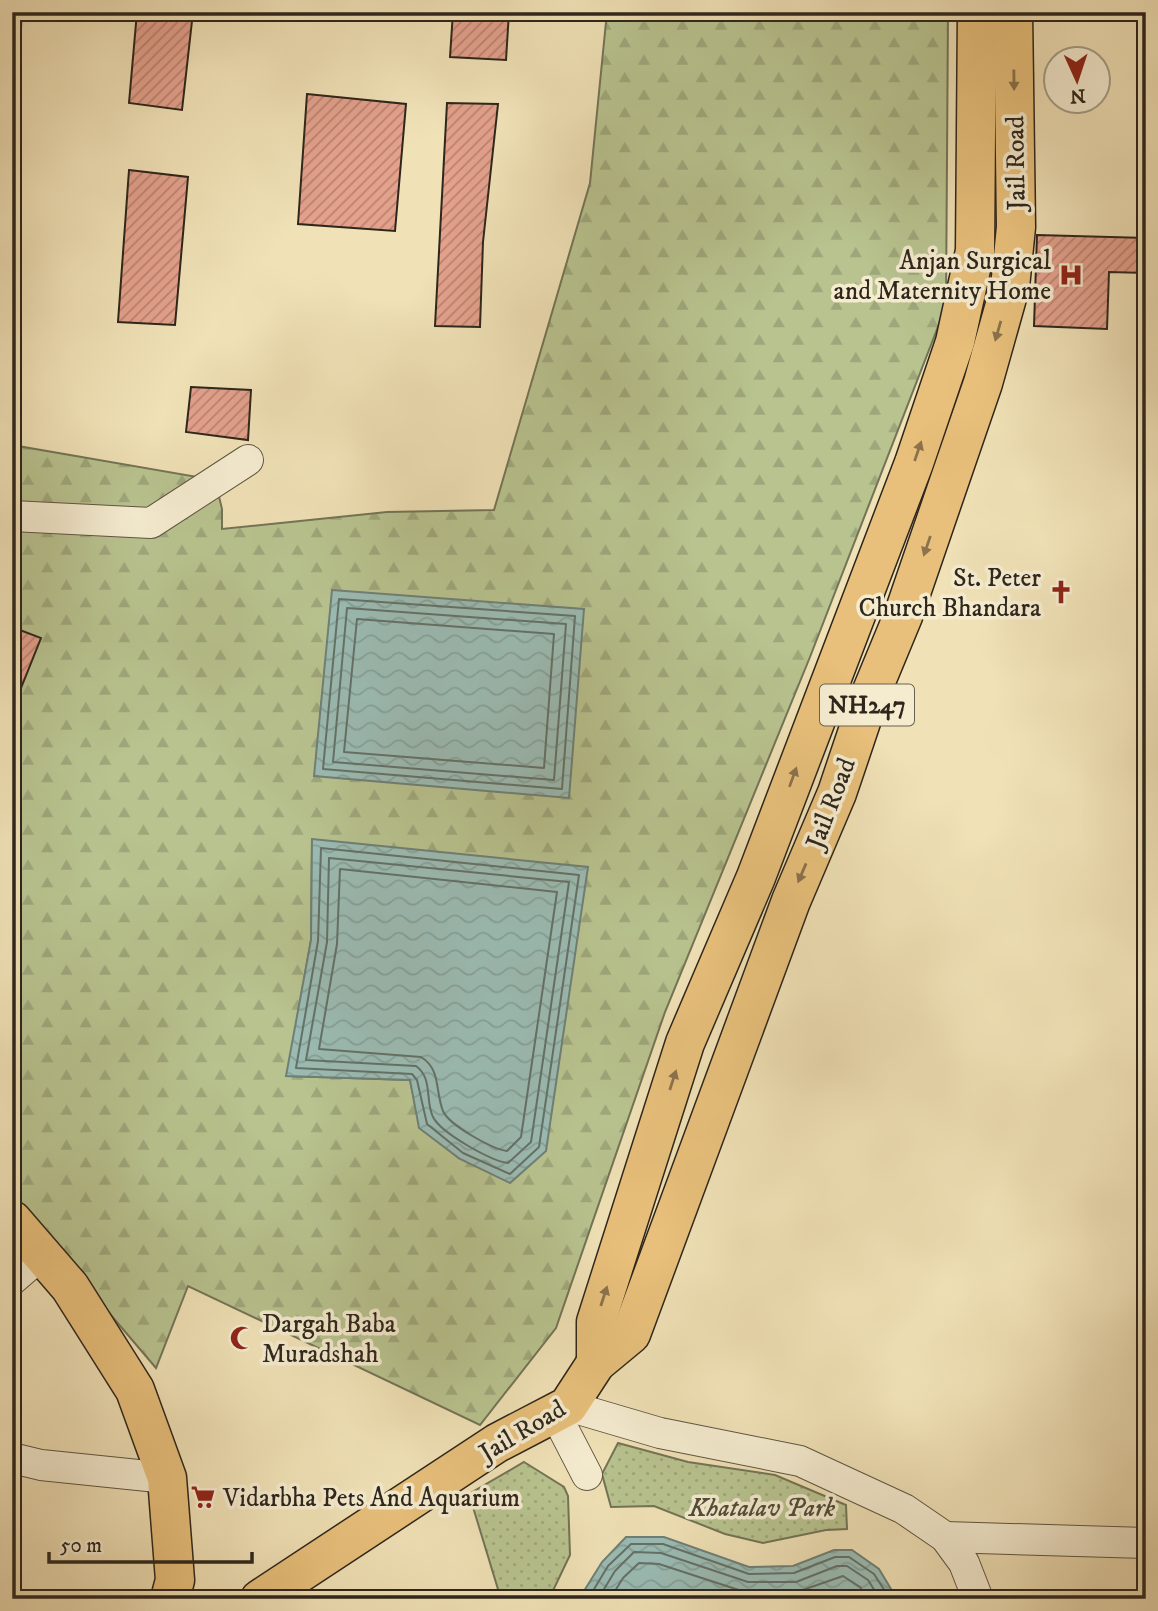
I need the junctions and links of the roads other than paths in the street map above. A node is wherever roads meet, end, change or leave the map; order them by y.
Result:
1 (977, 12) edge
2 (1013, 12) edge
3 (248, 460) dead end
4 (12, 516) edge
5 (12, 1220) edge
6 (42, 1254) junction
7 (12, 1280) edge
8 (597, 1363) junction
9 (561, 1409) junction
10 (12, 1458) edge
11 (587, 1475) dead end
12 (167, 1478) junction
13 (945, 1537) junction
14 (1146, 1543) edge
15 (170, 1599) edge
16 (260, 1599) edge
17 (978, 1599) edge

8 -> 1 main road, Jail Road / NH247
2 -> 8 main road, Jail Road / NH247
3 - 4 street
5 - 6 main road
6 - 7 street
6 - 12 main road
8 - 9 main road, Jail Road / NH247
9 - 11 street
9 - 13 street
9 - 16 main road, Jail Road / NH247
10 - 12 street
12 - 15 main road
13 - 14 street
13 - 17 street

